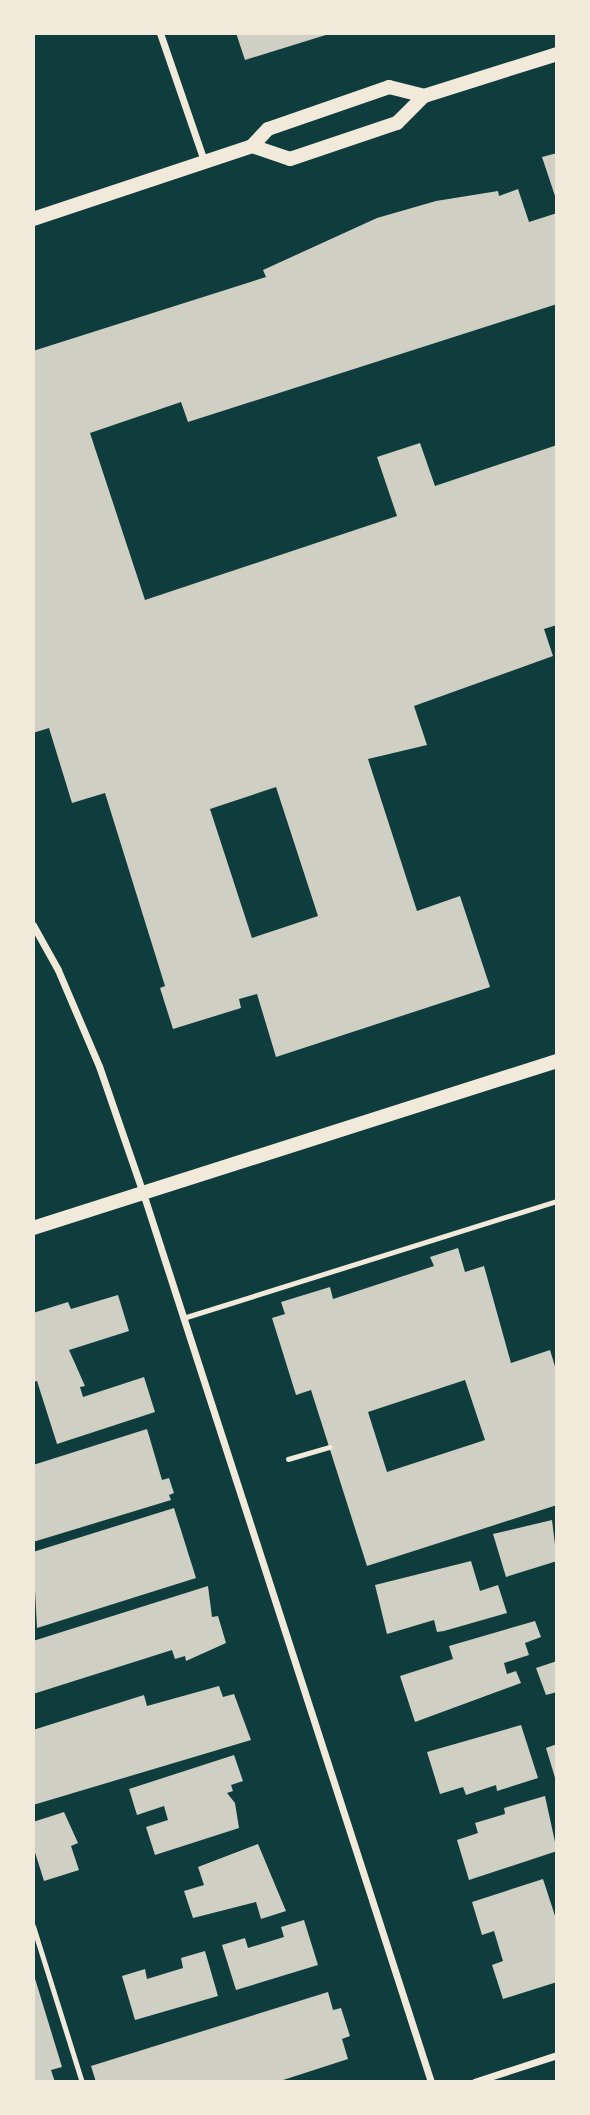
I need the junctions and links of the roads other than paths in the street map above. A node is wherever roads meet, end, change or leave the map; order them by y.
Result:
1 (160, 33) edge
2 (557, 54) edge
3 (424, 96) junction
4 (252, 146) junction
5 (204, 161) junction
6 (33, 219) edge
7 (33, 925) edge
8 (557, 1061) edge
9 (143, 1193) junction
10 (557, 1201) edge
11 (33, 1228) edge
12 (183, 1318) junction
13 (33, 1926) edge
14 (557, 2055) edge
15 (82, 2082) edge
16 (431, 2082) edge
17 (474, 2082) edge

1 - 5 street
2 - 3 main road
3 - 4 main road
3 - 4 main road
4 - 5 main road
5 - 6 main road
7 - 9 street
8 - 9 main road
9 - 11 main road
9 - 12 street
10 - 12 lane
12 - 16 street
13 - 15 lane
14 - 17 street

